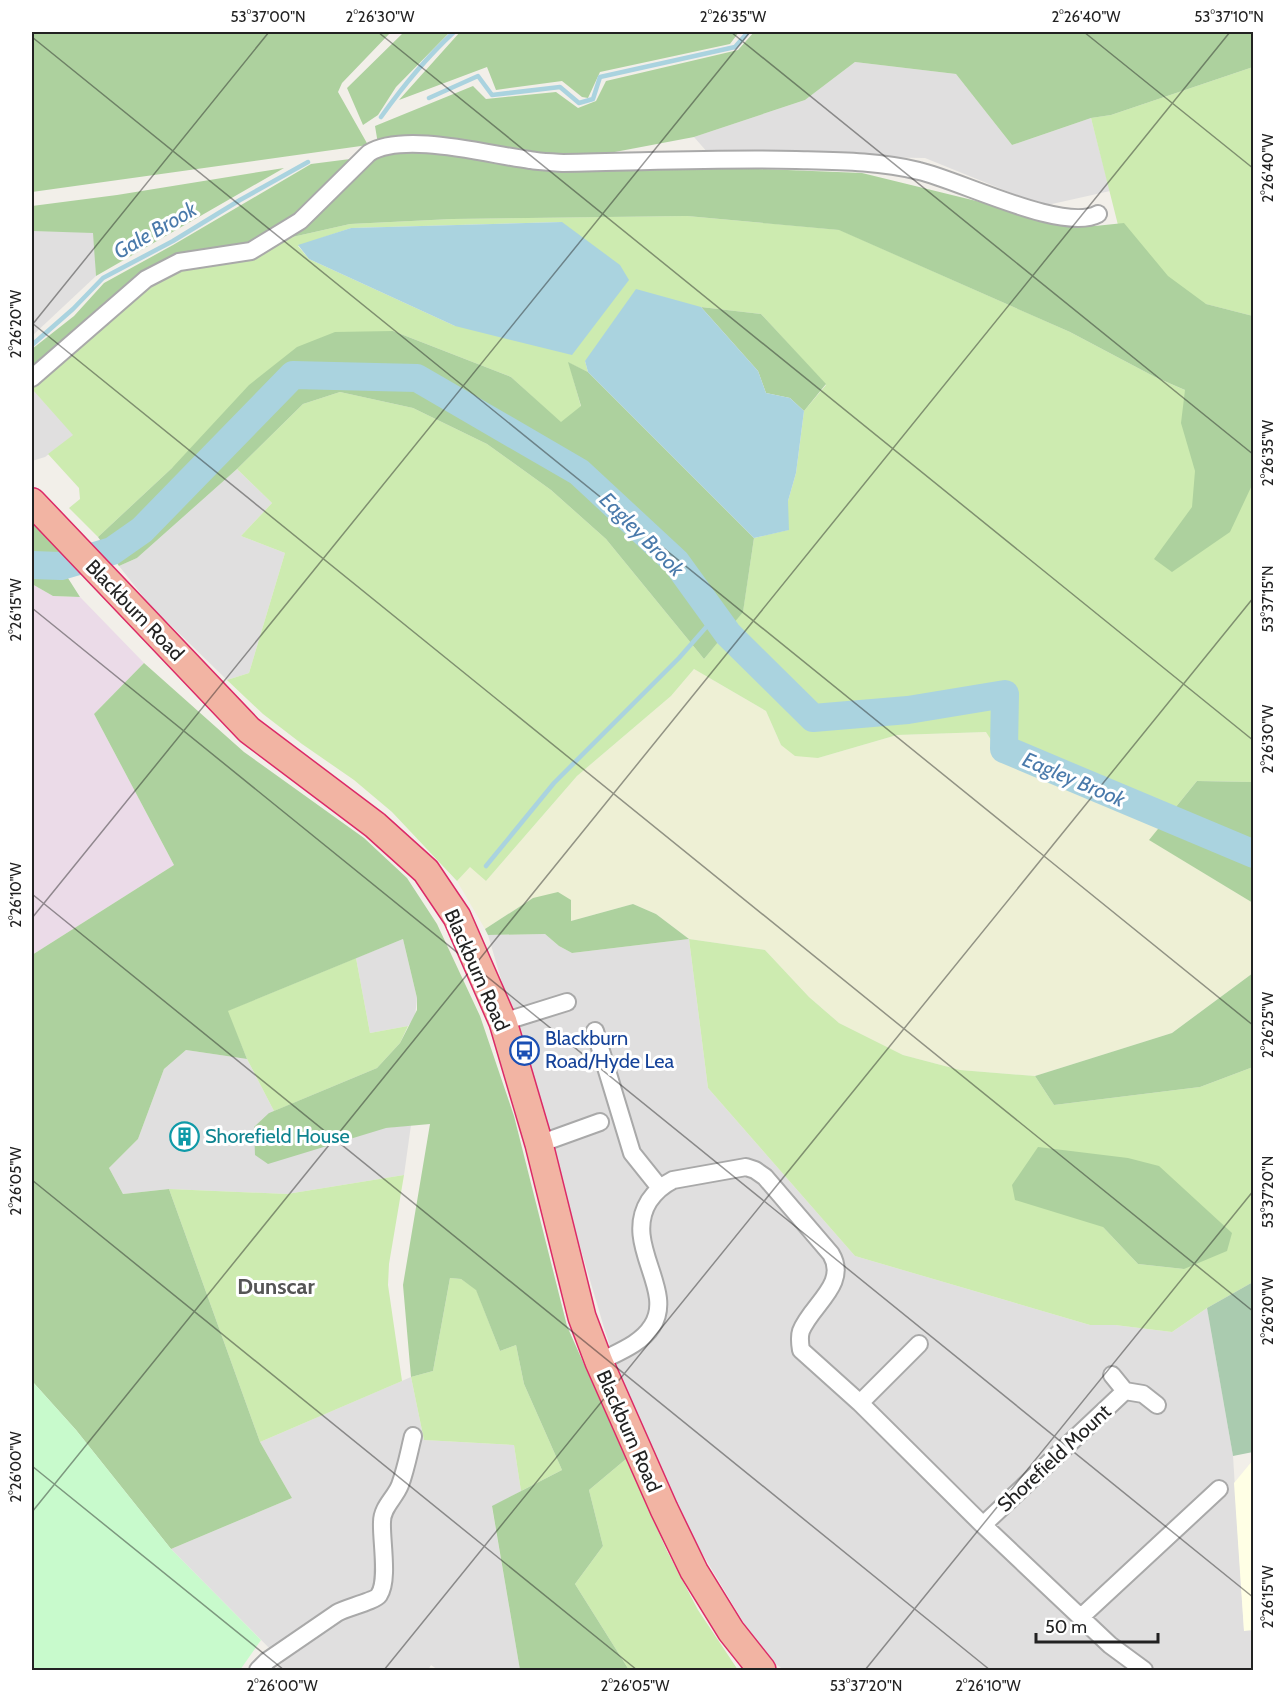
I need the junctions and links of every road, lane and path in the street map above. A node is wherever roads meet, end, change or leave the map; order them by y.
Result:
1 (1098, 214) dead end
2 (32, 378) edge
3 (32, 502) edge
4 (567, 1002) dead end
5 (503, 1022) junction
6 (595, 1031) dead end
7 (600, 1122) dead end
8 (539, 1144) junction
9 (660, 1188) junction
10 (912, 1346) dead end
11 (599, 1362) junction
12 (1112, 1375) dead end
13 (1125, 1391) junction
14 (860, 1403) junction
15 (1157, 1405) dead end
16 (413, 1436) dead end
17 (1219, 1489) dead end
18 (1205, 1502) junction
19 (1217, 1514) dead end
20 (983, 1525) junction
21 (1081, 1617) junction
22 (258, 1671) edge
23 (762, 1671) edge
24 (1144, 1671) edge

1 - 2 street
3 - 5 highway, Blackburn Road
4 - 5 street
5 - 8 highway, Blackburn Road
6 - 9 street
7 - 8 street
8 - 11 highway, Blackburn Road
9 - 11 street
9 - 14 street, Shorefield Mount
10 - 14 street
11 - 23 highway, Blackburn Road
12 - 13 street, Shorefield Mount
13 - 15 street, Shorefield Mount
13 - 20 street, Shorefield Mount
14 - 20 street, Shorefield Mount
16 - 22 street
17 - 18 street
18 - 19 street
18 - 21 street
20 - 21 street, Shorefield Mount
21 - 24 street, Shorefield Mount

